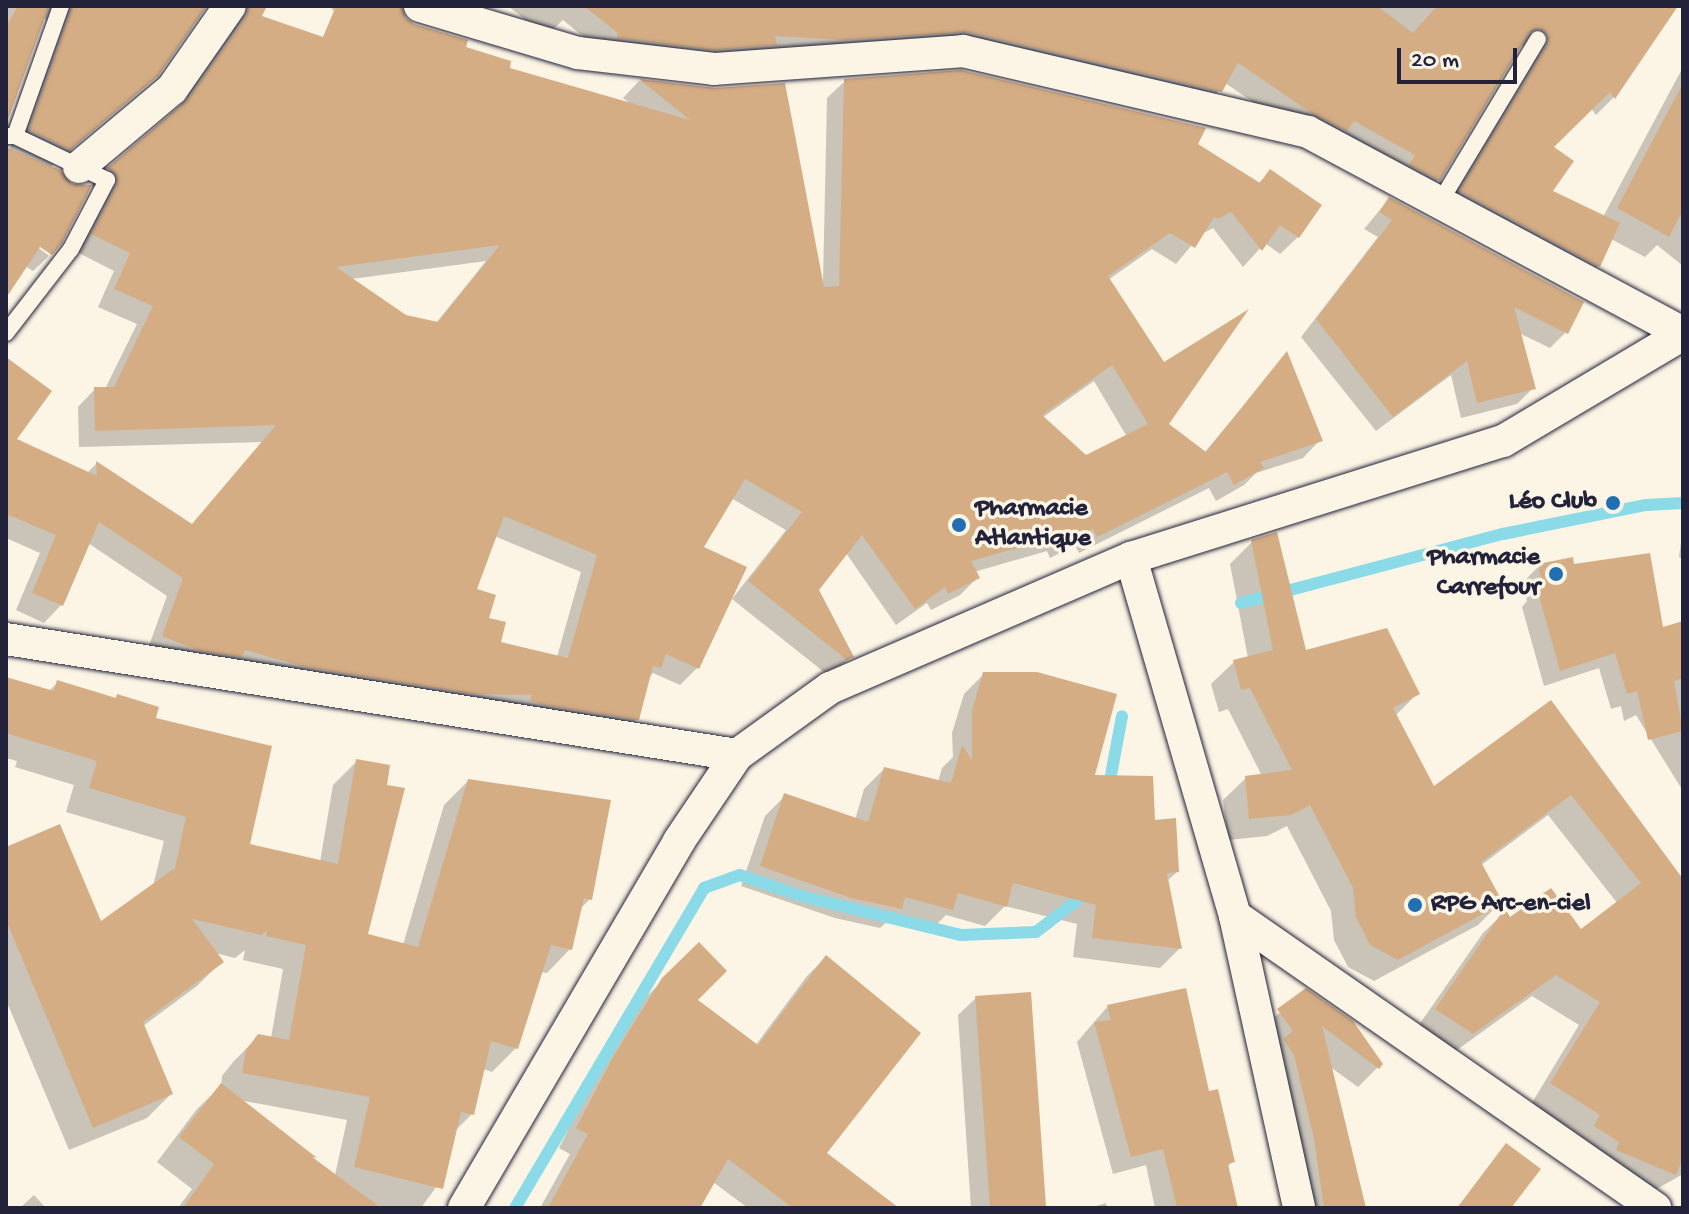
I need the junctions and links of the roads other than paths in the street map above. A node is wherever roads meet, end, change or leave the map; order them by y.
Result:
1 (61, 6) edge
2 (230, 6) edge
3 (420, 6) edge
4 (1538, 39) dead end
5 (11, 136) edge
6 (79, 167) junction
7 (1440, 202) junction
8 (6, 333) edge
9 (1683, 334) edge
10 (1131, 558) junction
11 (6, 639) edge
12 (737, 755) junction
13 (1235, 916) junction
14 (464, 1208) edge
15 (1299, 1208) edge
16 (1655, 1208) edge

1 - 5 lane
2 - 6 street
3 - 7 street
4 - 7 lane
5 - 6 lane
6 - 8 lane
7 - 9 street
9 - 10 street
10 - 12 street
10 - 13 street
11 - 12 street
12 - 14 street
13 - 15 street
13 - 16 street

